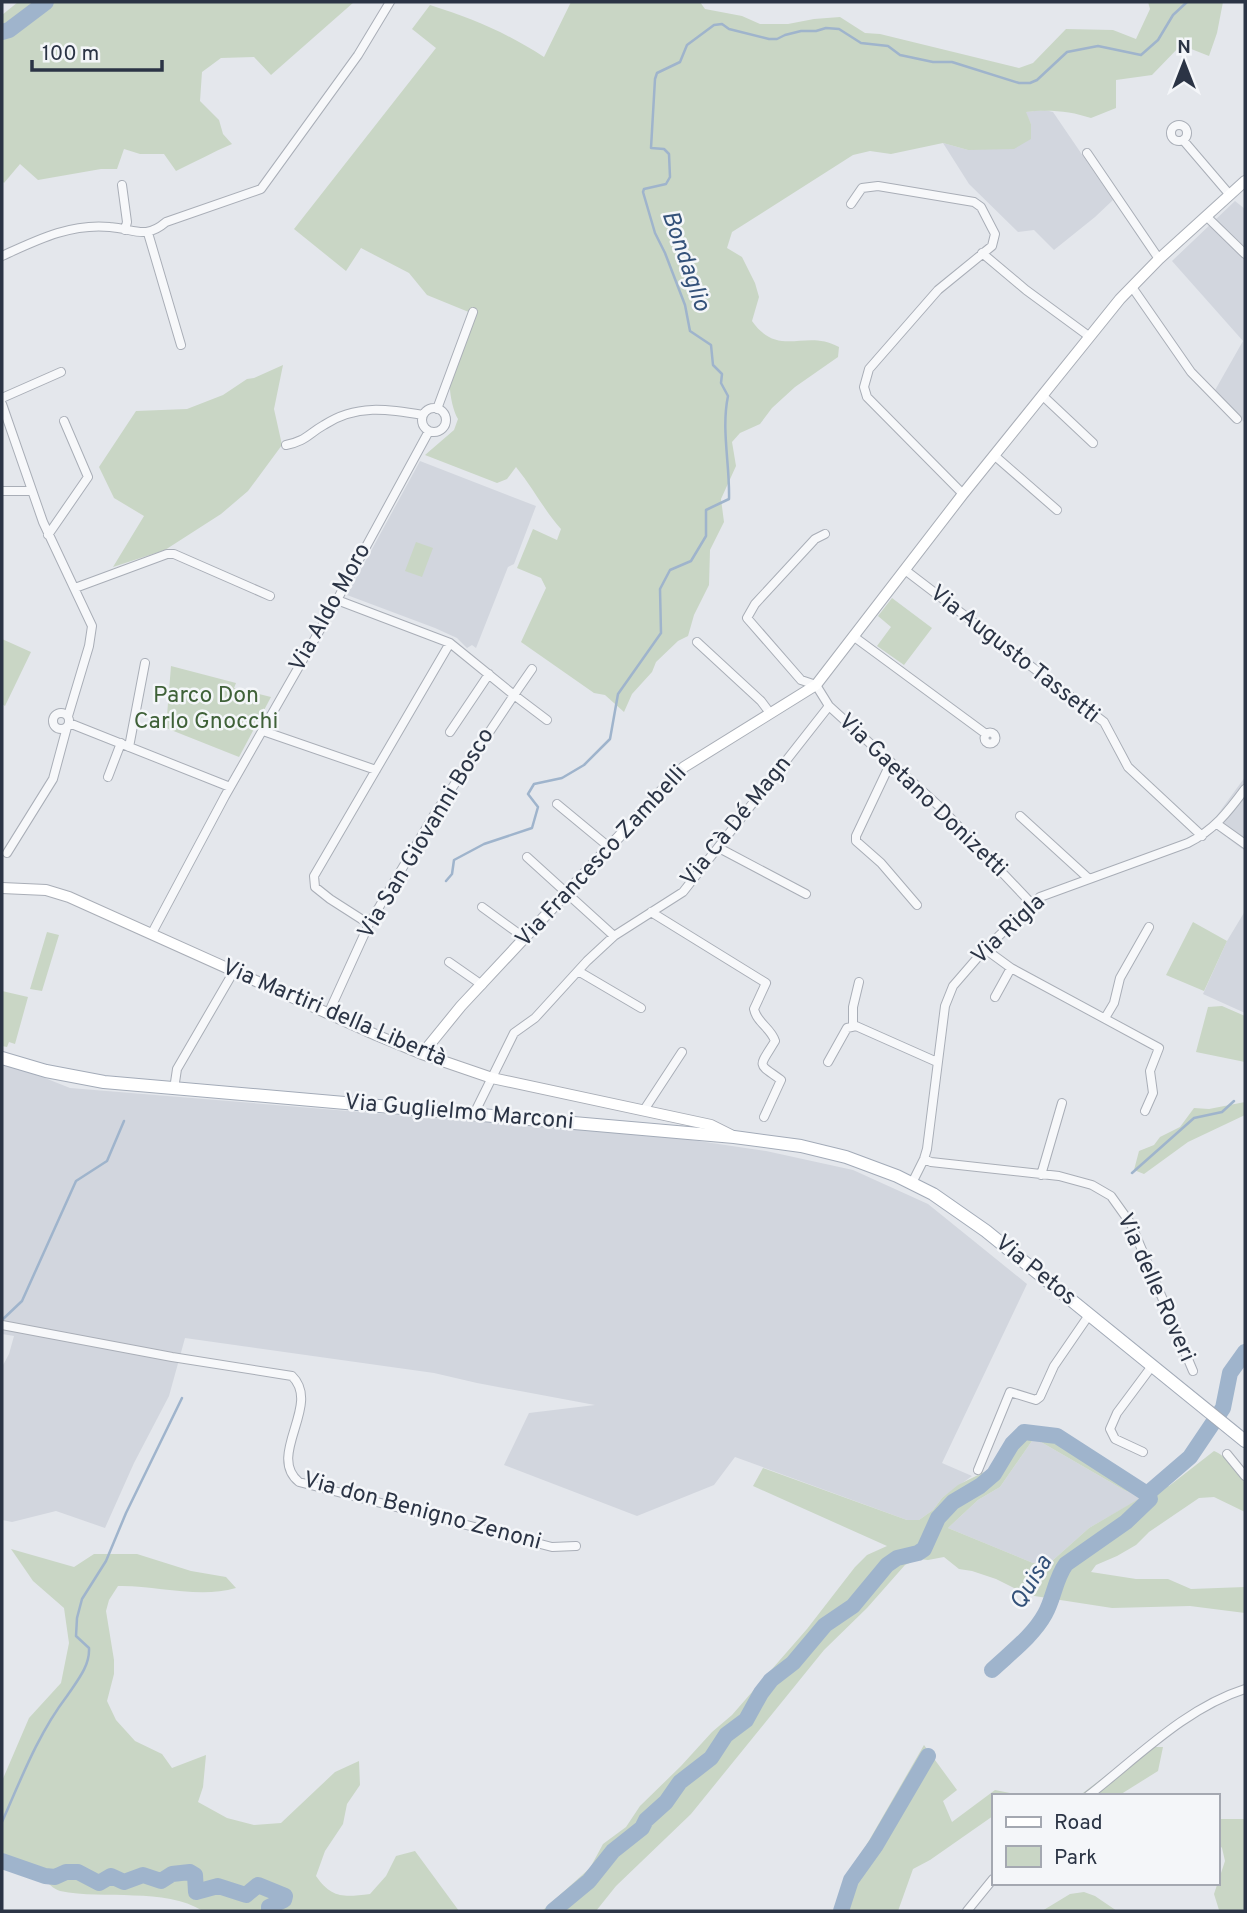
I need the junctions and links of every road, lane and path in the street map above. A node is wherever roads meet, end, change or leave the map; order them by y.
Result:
1 (390, 2) edge
2 (1183, 140) dead end
3 (1087, 153) dead end
4 (1245, 181) edge
5 (122, 185) dead end
6 (1230, 195) junction
7 (851, 204) dead end
8 (1206, 216) junction
9 (125, 230) junction
10 (148, 233) junction
11 (982, 253) junction
12 (1245, 254) edge
13 (2, 256) edge
14 (1157, 261) junction
15 (1132, 287) junction
16 (473, 312) dead end
17 (1090, 337) junction
18 (181, 345) dead end
19 (61, 372) dead end
20 (1043, 396) junction
21 (2, 398) edge
22 (2, 404) edge
23 (438, 409) junction
24 (424, 415) junction
25 (1237, 419) dead end
26 (64, 421) dead end
27 (429, 430) junction
28 (1093, 443) dead end
29 (286, 445) dead end
30 (995, 456) junction
31 (2, 491) edge
32 (32, 491) junction
33 (963, 494) junction
34 (1057, 510) dead end
35 (825, 534) dead end
36 (48, 535) junction
37 (905, 570) junction
38 (75, 588) junction
39 (270, 596) dead end
40 (337, 600) junction
41 (853, 636) junction
42 (697, 642) dead end
43 (450, 643) junction
44 (145, 663) dead end
45 (532, 669) dead end
46 (489, 674) junction
47 (816, 685) junction
48 (75, 690) junction
49 (514, 695) junction
50 (829, 706) junction
51 (58, 713) junction
52 (770, 713) junction
53 (547, 720) dead end
54 (68, 722) junction
55 (263, 730) junction
56 (450, 732) dead end
57 (986, 734) dead end
58 (125, 745) junction
59 (891, 762) junction
60 (376, 770) junction
61 (108, 777) dead end
62 (230, 787) junction
63 (1245, 789) edge
64 (557, 804) dead end
65 (1020, 816) dead end
66 (1217, 824) junction
67 (1202, 836) junction
68 (1245, 844) edge
69 (609, 847) junction
70 (719, 848) junction
71 (7, 853) dead end
72 (527, 857) dead end
73 (1088, 878) junction
74 (2, 888) edge
75 (567, 894) junction
76 (806, 894) dead end
77 (1032, 904) junction
78 (917, 905) dead end
79 (482, 907) dead end
80 (651, 912) junction
81 (369, 924) junction
82 (1149, 927) dead end
83 (152, 933) junction
84 (614, 936) junction
85 (526, 939) junction
86 (985, 949) junction
87 (449, 962) dead end
88 (1012, 968) junction
89 (234, 971) junction
90 (578, 971) junction
91 (859, 982) dead end
92 (482, 985) junction
93 (995, 998) dead end
94 (641, 1008) dead end
95 (328, 1014) junction
96 (1105, 1018) junction
97 (853, 1026) junction
98 (682, 1052) dead end
99 (422, 1054) junction
100 (2, 1058) edge
101 (828, 1062) dead end
102 (937, 1062) junction
103 (492, 1078) junction
104 (174, 1089) junction
105 (1062, 1103) dead end
106 (644, 1110) junction
107 (1145, 1111) dead end
108 (474, 1114) junction
109 (676, 1117) junction
110 (764, 1117) dead end
111 (689, 1132) junction
112 (734, 1137) junction
113 (924, 1159) junction
114 (1041, 1175) junction
115 (912, 1183) junction
116 (1089, 1315) junction
117 (2, 1325) edge
118 (1152, 1366) junction
119 (1193, 1371) dead end
120 (1245, 1441) edge
121 (1143, 1452) dead end
122 (1227, 1454) dead end
123 (978, 1469) dead end
124 (1245, 1476) edge
125 (576, 1546) dead end
126 (1245, 1689) edge
127 (1091, 1794) edge
128 (992, 1880) edge
129 (967, 1911) edge

1 - 10 street
2 - 6 street
3 - 14 street
4 - 6 main road, Via Francesco Zambelli
5 - 9 street
6 - 8 main road, Via Francesco Zambelli
7 - 11 street
8 - 12 street
8 - 14 main road, Via Francesco Zambelli
9 - 10 street
9 - 13 street
10 - 18 street
11 - 17 street
11 - 33 street
14 - 15 main road, Via Francesco Zambelli
15 - 17 main road, Via Francesco Zambelli
15 - 25 street
16 - 23 street, Via Aldo Moro
17 - 20 main road, Via Francesco Zambelli
19 - 21 street
20 - 28 street
20 - 30 main road, Via Francesco Zambelli
22 - 32 street
23 - 24 street
23 - 27 street, Via Aldo Moro
24 - 27 street
24 - 29 street
26 - 36 street
27 - 40 street, Via Aldo Moro
30 - 33 main road, Via Francesco Zambelli
30 - 34 street
31 - 32 street
32 - 36 street
33 - 37 main road, Via Francesco Zambelli
35 - 47 street
36 - 38 street
37 - 41 main road, Via Francesco Zambelli
37 - 67 street, Via Augusto Tassetti
38 - 39 street
38 - 48 street
40 - 43 street
40 - 55 street, Via Aldo Moro
41 - 47 main road, Via Francesco Zambelli
41 - 57 street
42 - 52 street
43 - 46 street
43 - 60 street
44 - 58 street
45 - 49 street, Via San Giovanni Bosco
46 - 49 street
46 - 56 street
47 - 50 street, Via Gaetano Donizetti
47 - 52 main road, Via Francesco Zambelli
48 - 51 street
48 - 54 street
49 - 53 street
49 - 81 street, Via San Giovanni Bosco
50 - 59 street, Via Gaetano Donizetti
50 - 70 street, Via Cà Dé Magn
51 - 54 street
51 - 54 street
52 - 69 main road, Via Francesco Zambelli
54 - 58 street
54 - 71 street
55 - 60 street
55 - 62 street, Via Aldo Moro
58 - 61 street
58 - 62 street
59 - 77 street, Via Gaetano Donizetti
59 - 78 street
60 - 81 street
62 - 83 street, Via Aldo Moro
63 - 66 street, Via Rigla
64 - 69 street
65 - 73 street
66 - 67 street, Via Rigla
66 - 68 street
67 - 73 street, Via Rigla
69 - 75 main road, Via Francesco Zambelli
70 - 76 street
70 - 80 street, Via Cà Dé Magn
72 - 75 street
73 - 77 street, Via Rigla
74 - 83 main road, Via Martiri della Libertà
75 - 84 street
75 - 85 main road, Via Francesco Zambelli
77 - 86 street, Via Rigla
79 - 85 street
80 - 84 street, Via Cà Dé Magn
80 - 110 street
81 - 95 street, Via San Giovanni Bosco
82 - 96 street
83 - 89 main road, Via Martiri della Libertà
84 - 90 street, Via Cà Dé Magn
85 - 92 main road, Via Francesco Zambelli
86 - 88 street
86 - 102 street, Via Rigla
87 - 92 street
88 - 93 street
88 - 96 street
89 - 95 main road, Via Martiri della Libertà
89 - 104 street
90 - 94 street
90 - 103 street, Via Cà Dé Magn
91 - 97 street
92 - 99 main road, Via Francesco Zambelli
95 - 99 main road, Via Martiri della Libertà
96 - 107 street
97 - 101 street
97 - 102 street
98 - 106 street
99 - 103 main road, Via Martiri della Libertà
100 - 104 main road, Via Guglielmo Marconi
102 - 113 street, Via Rigla
103 - 106 main road, Via Martiri della Libertà
103 - 108 street, Via Cà Dé Magn
104 - 108 main road, Via Guglielmo Marconi
105 - 114 street
106 - 109 main road, Via Martiri della Libertà
108 - 111 main road, Via Guglielmo Marconi
109 - 111 main road
109 - 112 main road, Via Martiri della Libertà
111 - 112 main road, Via Guglielmo Marconi
112 - 115 main road, Via Guglielmo Marconi
113 - 114 street, Via delle Roveri
113 - 115 street, Via Rigla
114 - 119 street, Via delle Roveri
115 - 116 main road, Via Petos
116 - 118 main road, Via Petos
116 - 123 street
117 - 125 street, Via don Benigno Zenoni
118 - 120 main road, Via Petos
118 - 121 street
122 - 124 street
126 - 127 street
128 - 129 street

